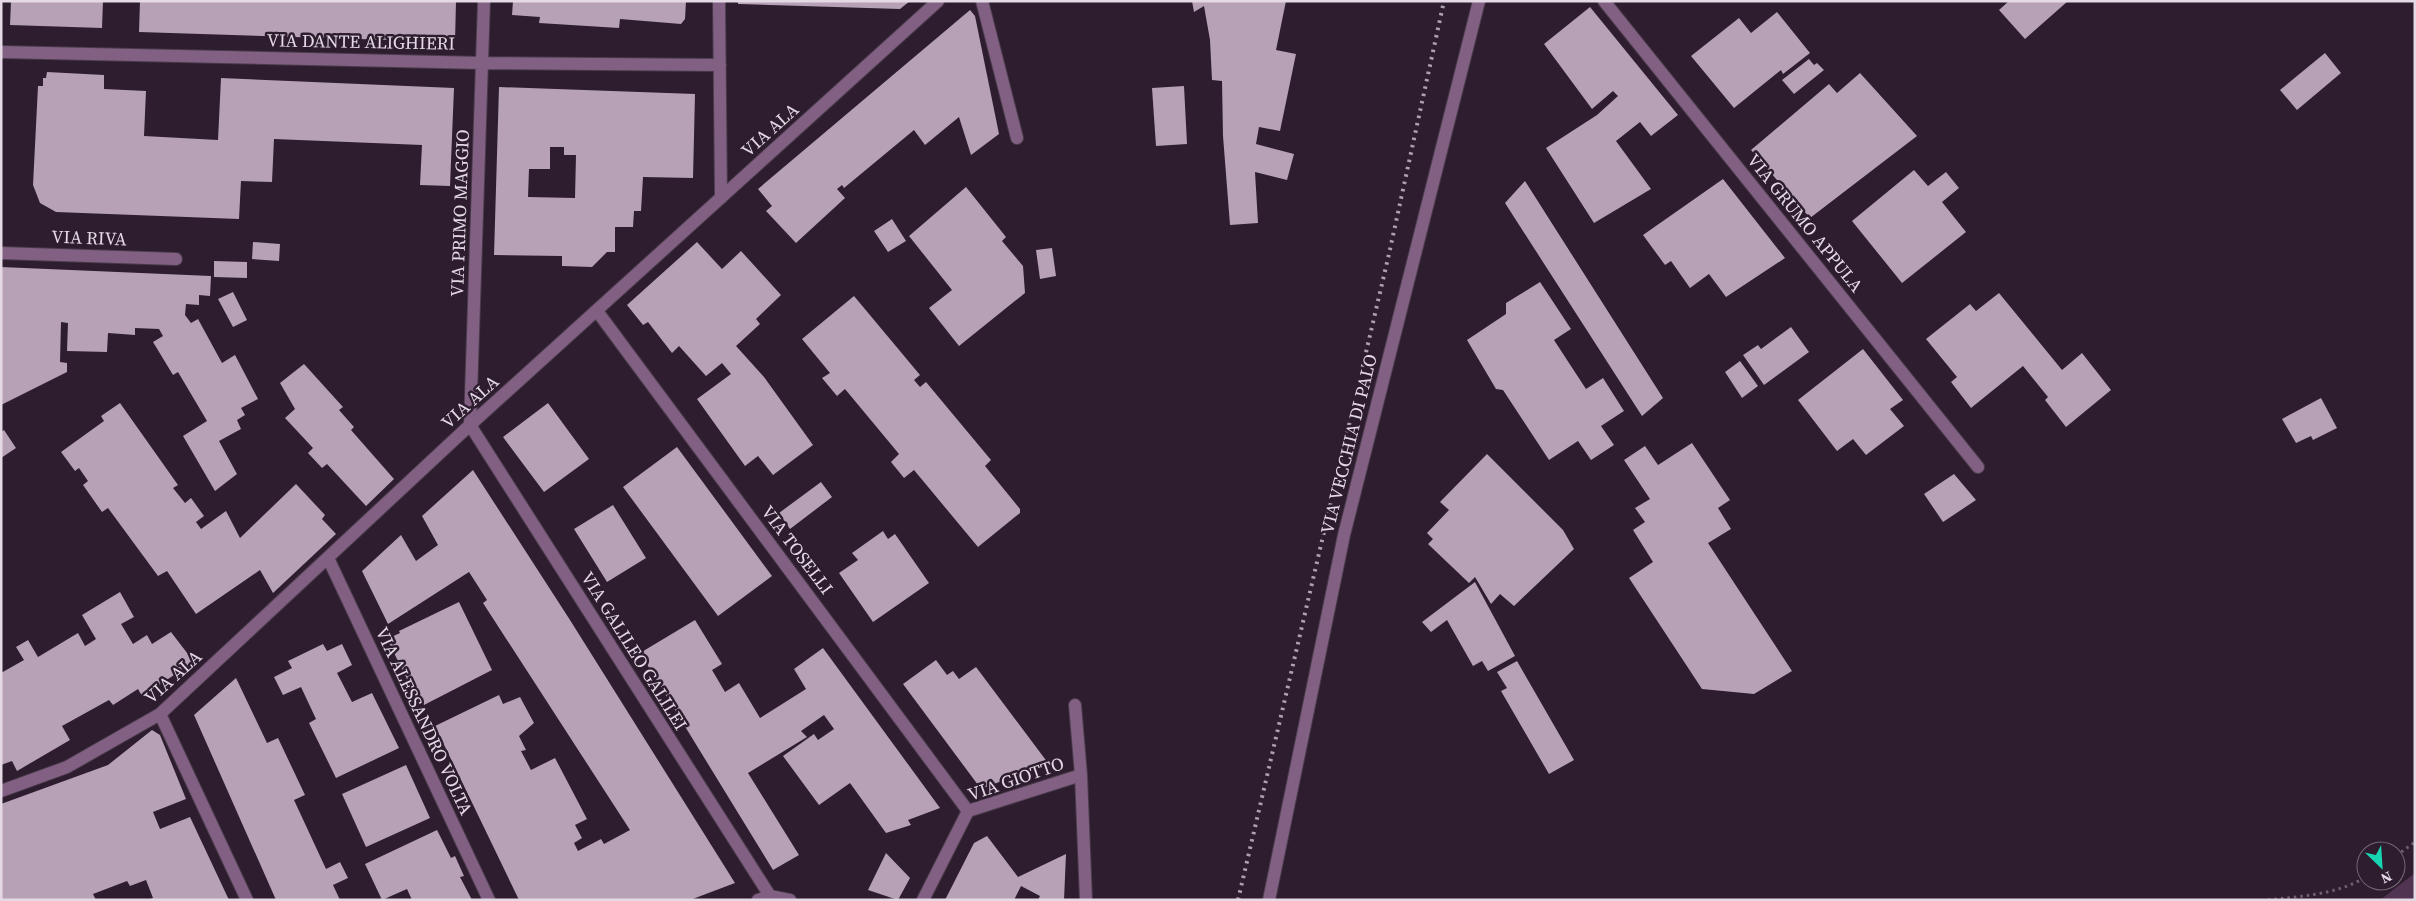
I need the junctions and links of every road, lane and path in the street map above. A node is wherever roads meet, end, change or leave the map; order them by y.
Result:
1 (484, 1) edge
2 (719, 1) edge
3 (938, 1) edge
4 (982, 1) edge
5 (1479, 1) edge
6 (1604, 1) edge
7 (1, 52) edge
8 (482, 63) junction
9 (720, 65) junction
10 (1017, 138) dead end
11 (721, 198) junction
12 (1, 253) edge
13 (176, 258) dead end
14 (597, 311) junction
15 (470, 425) junction
16 (1978, 467) dead end
17 (328, 558) junction
18 (1075, 706) dead end
19 (160, 714) junction
20 (1081, 775) junction
21 (1, 791) edge
22 (968, 811) junction
23 (2356, 883) edge
24 (764, 898) edge
25 (247, 900) edge
26 (490, 900) edge
27 (790, 900) edge
28 (923, 900) edge
29 (1086, 900) edge
30 (1269, 900) edge
31 (2268, 900) edge

1 - 8 street, VIA PRIMO MAGGIO
2 - 9 street
3 - 11 street, VIA ALA
4 - 10 street
5 - 30 street, VIA VECCHIA DI PALO
6 - 16 street, VIA GRUMO APPULA
7 - 8 street, VIA DANTE ALIGHIERI
8 - 9 street, VIA DANTE ALIGHIERI
8 - 15 street, VIA PRIMO MAGGIO
9 - 11 street
11 - 14 street, VIA ALA
12 - 13 street, VIA RIVA
14 - 15 street, VIA ALA
14 - 22 street, VIA TOSELLI
15 - 17 street, VIA ALA
15 - 24 street, VIA GALILEO GALILEI
17 - 19 street, VIA ALA
17 - 26 street, VIA ALESSANDRO VOLTA
18 - 20 street
19 - 21 street, VIA ALA
19 - 25 street
20 - 22 street, VIA GIOTTO
20 - 29 street
22 - 28 street, VIA GIOTTO
23 - 31 path
24 - 27 street

